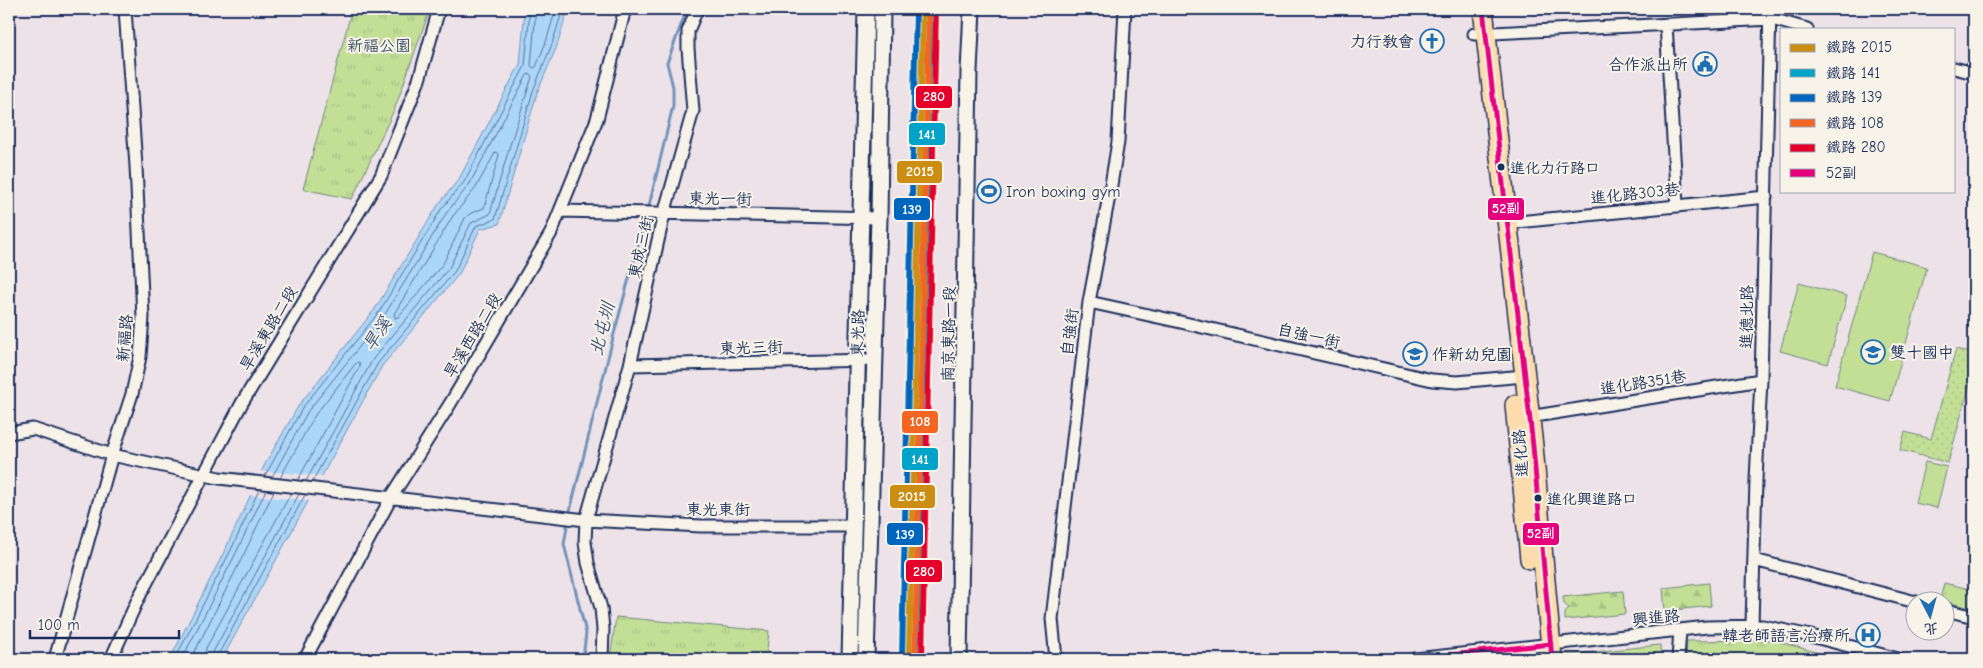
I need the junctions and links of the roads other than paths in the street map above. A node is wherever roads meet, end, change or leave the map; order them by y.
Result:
1 (125, 9) edge
2 (439, 9) edge
3 (625, 9) edge
4 (697, 9) edge
5 (866, 9) edge
6 (882, 9) edge
7 (972, 9) edge
8 (1125, 9) edge
9 (1472, 9) edge
10 (1483, 9) edge
11 (1771, 14) edge
12 (1666, 24) junction
13 (1805, 28) edge
14 (1480, 34) junction
15 (1956, 68) edge
16 (1974, 73) edge
17 (1766, 197) junction
18 (1676, 205) junction
19 (560, 212) junction
20 (664, 214) junction
21 (860, 218) junction
22 (879, 218) junction
23 (1508, 223) junction
24 (1089, 302) junction
25 (866, 360) junction
26 (630, 365) junction
27 (1518, 377) junction
28 (1761, 380) junction
29 (1529, 417) junction
30 (9, 433) edge
31 (112, 455) junction
32 (205, 475) junction
33 (392, 496) junction
34 (584, 520) junction
35 (853, 526) junction
36 (1754, 560) junction
37 (1906, 599) edge
38 (1956, 612) edge
39 (1974, 617) edge
40 (1752, 625) junction
41 (1680, 630) junction
42 (1545, 652) edge
43 (1865, 655) edge
44 (55, 659) edge
45 (111, 659) edge
46 (305, 659) edge
47 (602, 659) edge
48 (850, 659) edge
49 (866, 659) edge
50 (958, 659) edge
51 (1056, 659) edge
52 (1415, 659) edge
53 (1421, 659) edge
54 (1678, 659) edge
55 (1898, 659) edge

1 - 31 street, 新福路
2 - 32 street, 旱溪東路二段
3 - 19 street, 旱溪西路二段
4 - 20 street, 東成三街
5 - 21 street, 東光路
6 - 22 street, 東光路
7 - 50 street, 南京東路一段
8 - 24 street, 自強街
9 - 14 main road, 進化路
10 - 14 main road, 進化路
11 - 12 street
11 - 13 street
11 - 17 street, 進德北路
12 - 14 street
12 - 18 street
14 - 23 main road, 進化路
14 - 27 main road, 進化路
15 - 16 street
17 - 18 street, 進化路303巷
17 - 28 street, 進德北路
18 - 23 street, 進化路303巷
19 - 20 street, 東光一街
19 - 33 street, 旱溪西路二段
20 - 21 street, 東光一街
20 - 26 street, 東成三街
21 - 22 street, 東光一街
21 - 25 street, 東光路
22 - 25 street, 東光路
23 - 27 main road, 進化路
24 - 27 street, 自強一街
24 - 51 street, 自強街
25 - 26 street, 東光三街
25 - 35 street, 東光路
25 - 49 street, 東光路
26 - 34 street, 東成三街
27 - 29 main road, 進化路
27 - 42 main road, 進化路
28 - 29 street, 進化路351巷
28 - 36 street, 進德北路
29 - 42 main road, 進化路
30 - 31 street, 東光東街
31 - 32 street, 東光東街
31 - 44 street, 新福路
32 - 33 street, 東光東街
32 - 45 street, 旱溪東路二段
33 - 34 street, 東光東街
33 - 46 street, 旱溪西路二段
34 - 35 street, 東光東街
34 - 47 street, 東成三街
35 - 48 street, 東光路
36 - 37 street
36 - 40 street, 進德北路
38 - 39 street
40 - 41 street, 興進路
40 - 43 street, 興進路
41 - 42 street, 興進路
41 - 54 street
42 - 53 street, 興進路
43 - 55 street, 興進路
52 - 53 street, 興進路

